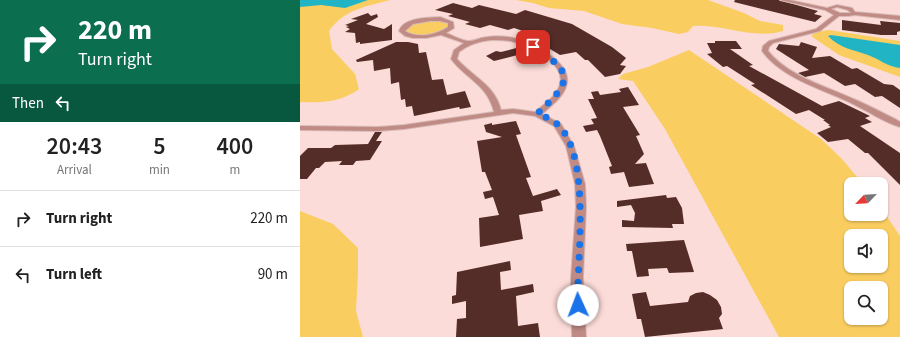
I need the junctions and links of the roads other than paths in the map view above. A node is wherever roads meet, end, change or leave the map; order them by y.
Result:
1 (782, 0) edge
2 (827, 9) junction
3 (854, 12) junction
4 (838, 14) junction
5 (900, 18) edge
6 (441, 33) junction
7 (468, 43) junction
8 (498, 112) junction
9 (537, 114) junction
10 (900, 126) edge
11 (300, 128) edge
12 (579, 337) edge

1 - 2 street
2 - 3 street
2 - 4 street
3 - 4 street
3 - 5 street
4 - 10 street
6 - 6 street
6 - 7 street
7 - 8 street
7 - 9 street
8 - 9 street
8 - 11 street
9 - 12 street

